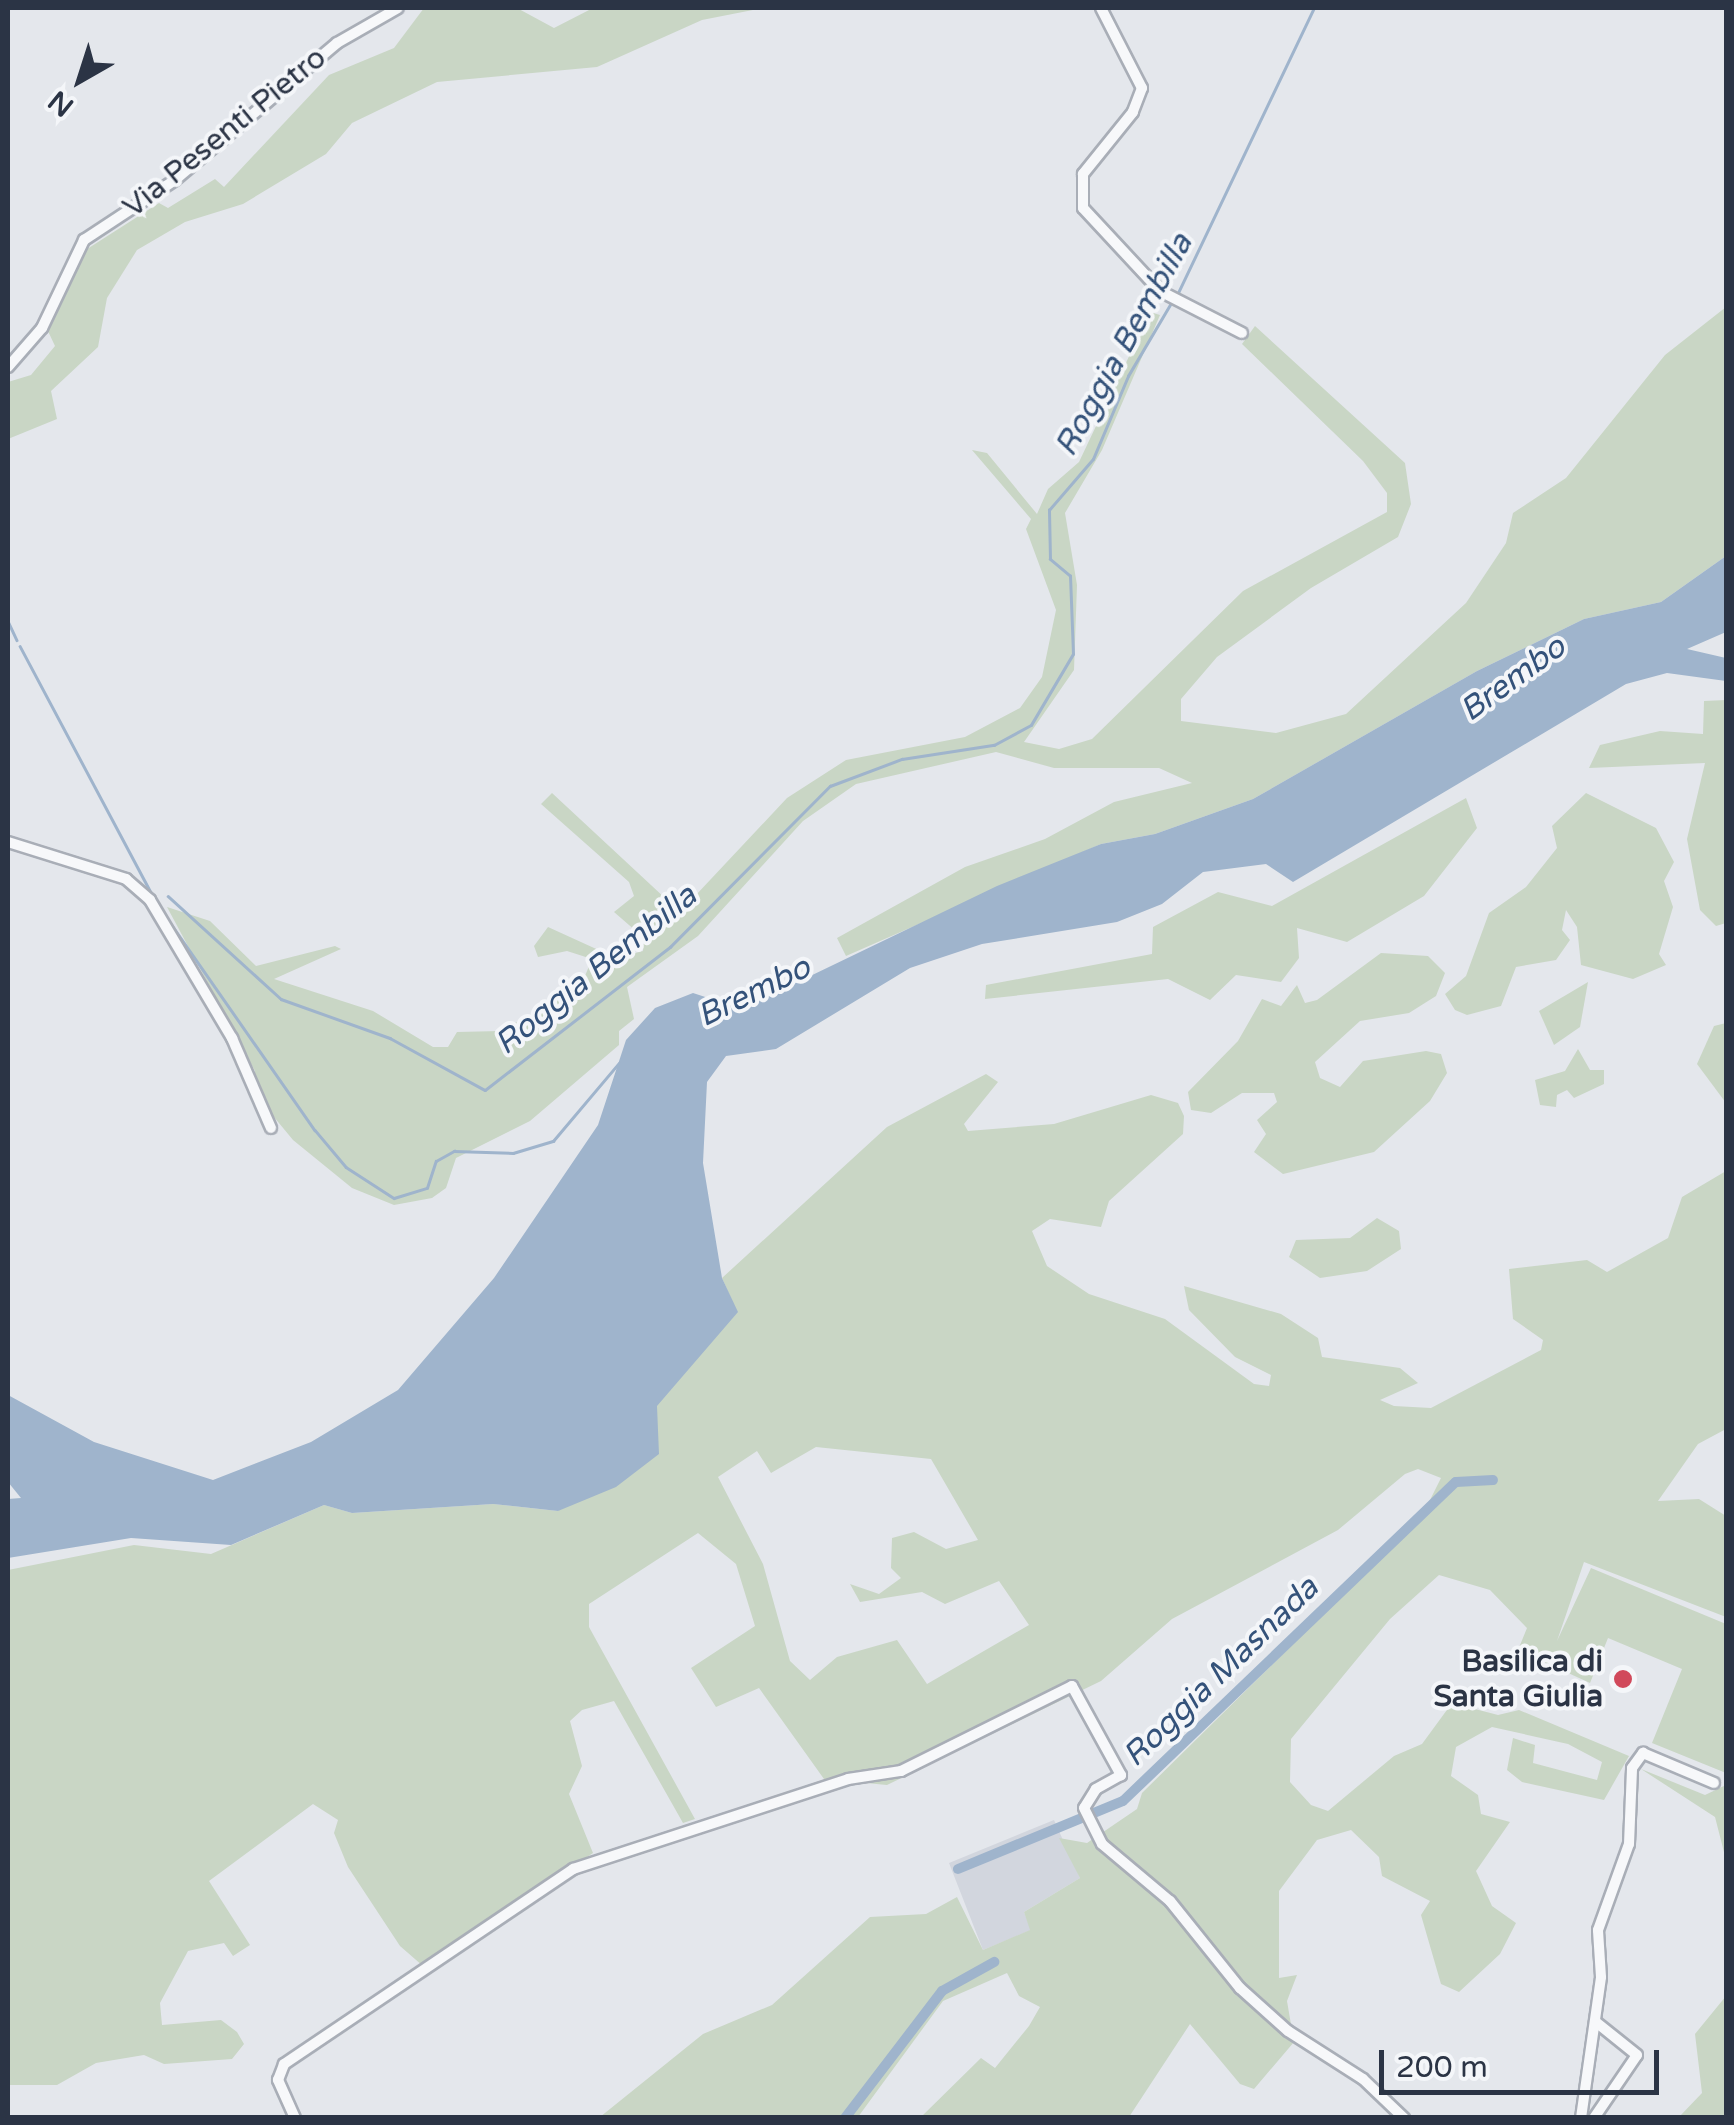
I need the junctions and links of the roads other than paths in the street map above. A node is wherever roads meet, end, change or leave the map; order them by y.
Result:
1 (398, 8) edge
2 (1101, 8) edge
3 (1242, 334) dead end
4 (8, 367) edge
5 (8, 842) edge
6 (271, 1128) dead end
7 (1714, 1782) dead end
8 (1596, 2022) junction
9 (296, 2118) edge
10 (1404, 2118) edge
11 (1581, 2118) edge
12 (1594, 2118) edge

1 - 4 street, Via Pesenti Pietro
2 - 3 street
5 - 6 street
7 - 8 street
8 - 11 street
8 - 12 street
9 - 10 street

